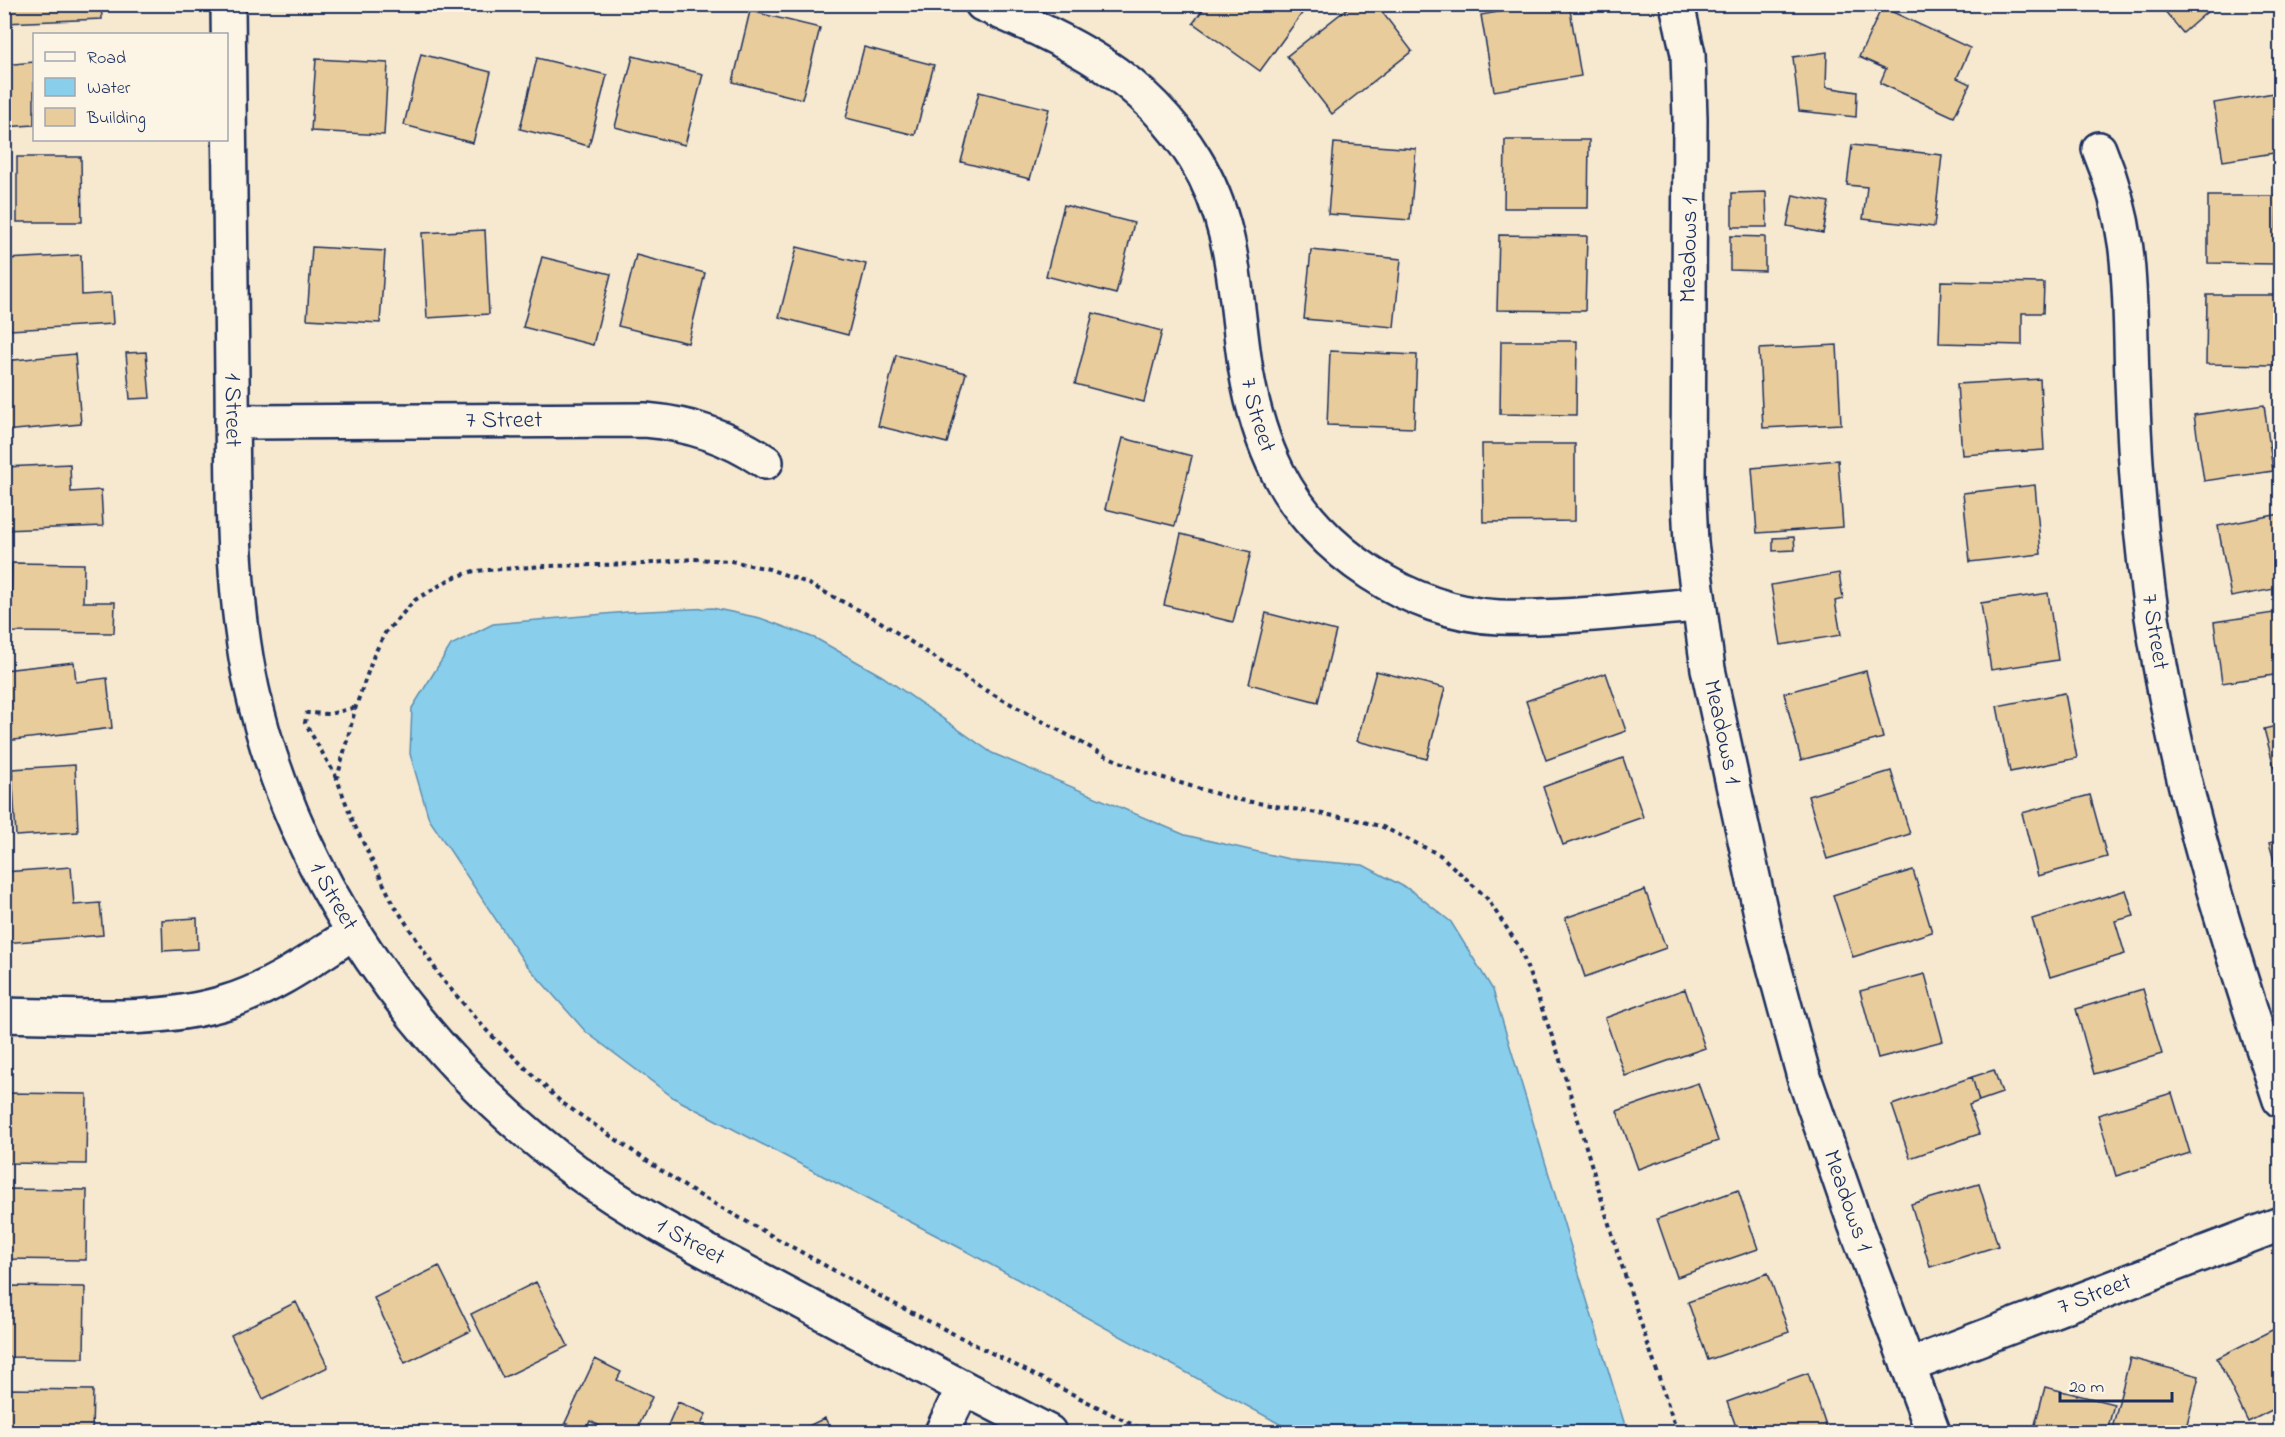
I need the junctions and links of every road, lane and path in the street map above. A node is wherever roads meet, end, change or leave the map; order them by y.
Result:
1 (228, 4) edge
2 (982, 4) edge
3 (1677, 4) edge
4 (2099, 149) dead end
5 (232, 422) junction
6 (766, 462) dead end
7 (1698, 605) junction
8 (356, 706) junction
9 (337, 779) junction
10 (354, 932) junction
11 (4, 1016) edge
12 (2280, 1100) edge
13 (2280, 1224) edge
14 (1908, 1366) junction
15 (963, 1388) junction
16 (942, 1432) edge
17 (1049, 1432) edge
18 (1147, 1432) edge
19 (1677, 1432) edge
20 (1933, 1432) edge

1 - 5 street, 1 Street
2 - 7 street, 7 Street
3 - 7 street, Meadows 1
4 - 12 street, 7 Street
5 - 6 street, 7 Street
5 - 10 street, 1 Street
7 - 14 street, Meadows 1
8 - 9 path
8 - 9 path
8 - 19 path
9 - 18 path
10 - 11 street
10 - 15 street, 1 Street
13 - 14 street, 7 Street
14 - 20 street, Meadows 1
15 - 16 street
15 - 17 street, 1 Street

